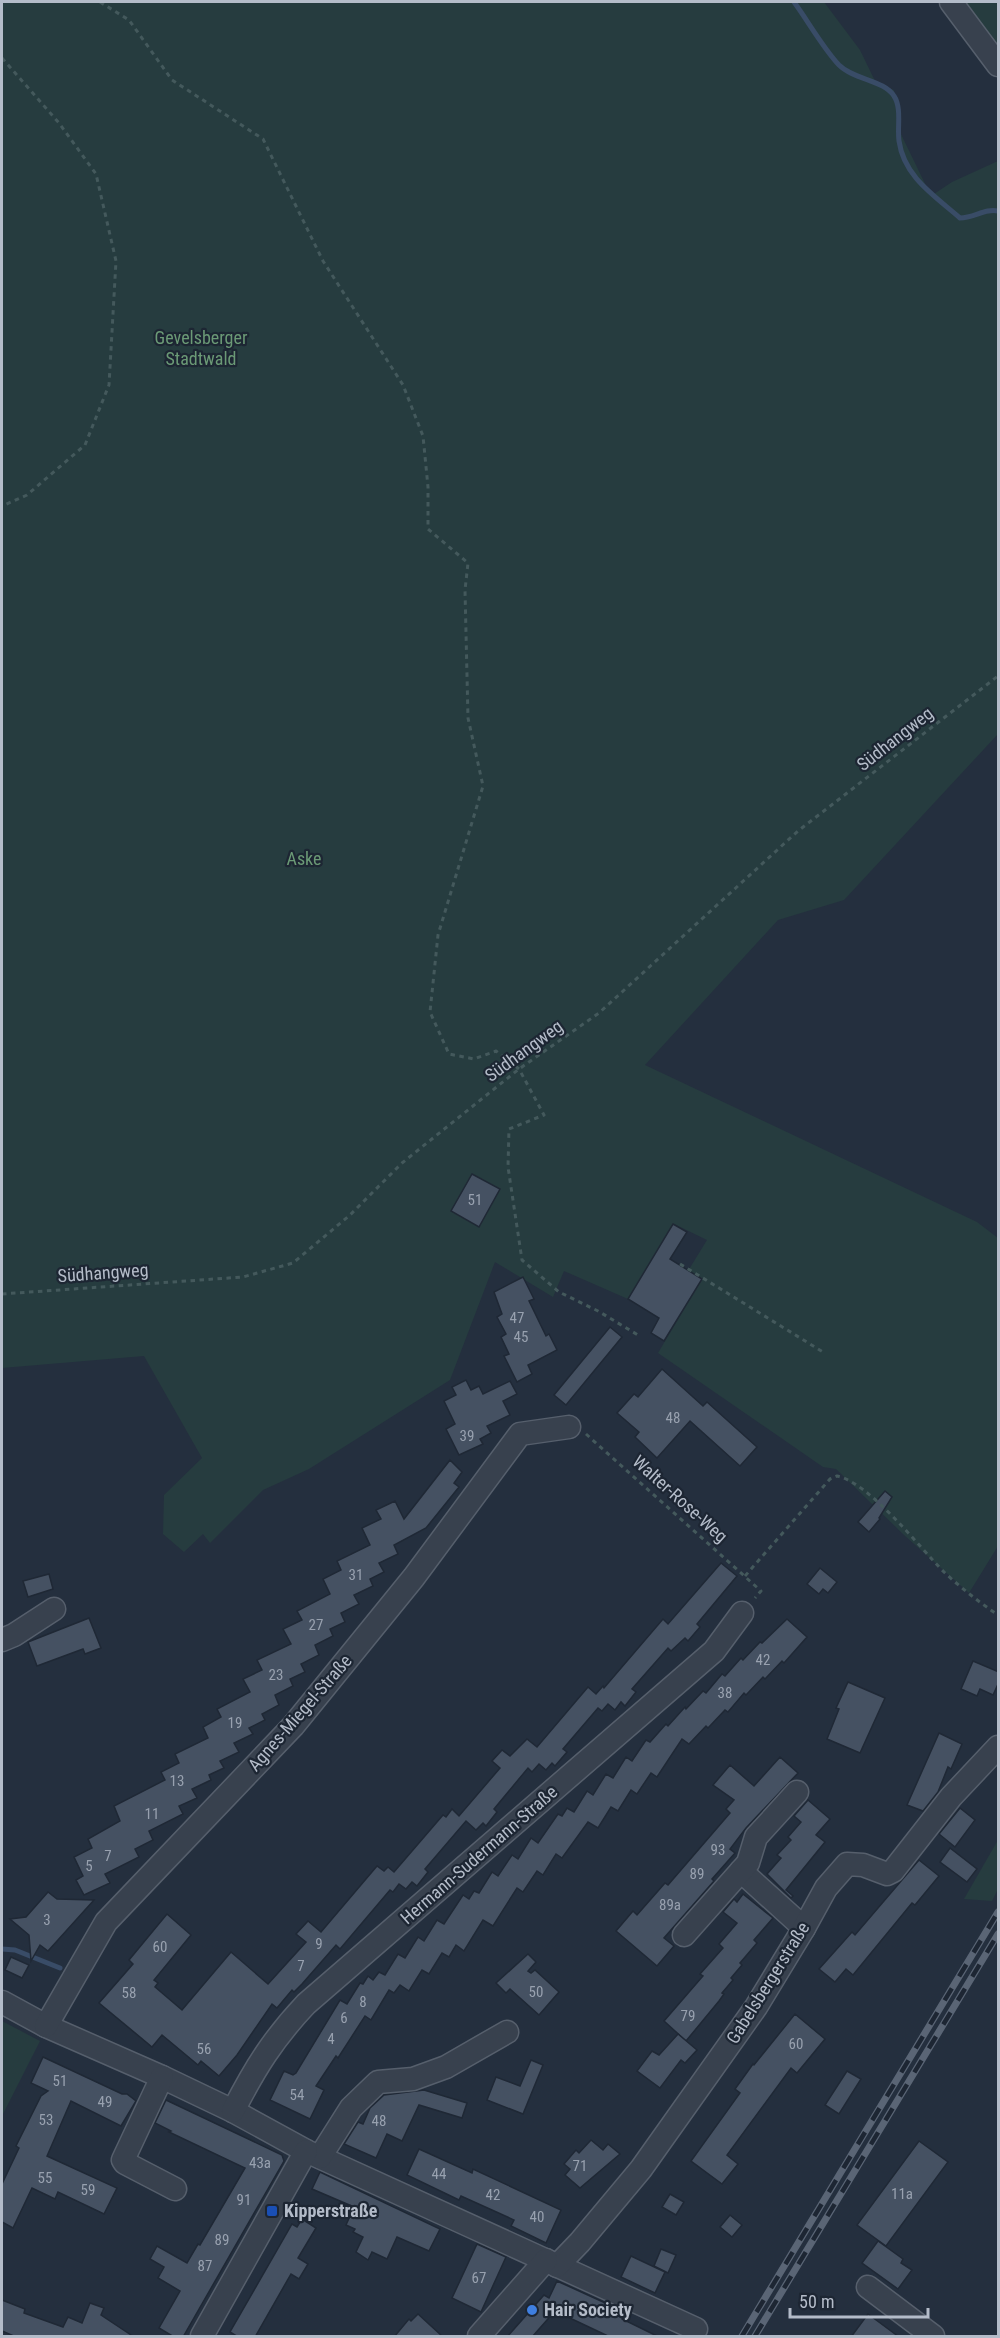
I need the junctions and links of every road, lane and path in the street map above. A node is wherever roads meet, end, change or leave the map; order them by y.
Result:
1 (100, 2) edge
2 (951, 2) edge
3 (2, 57) edge
4 (999, 66) edge
5 (2, 506) edge
6 (999, 676) edge
7 (519, 1069) junction
8 (680, 1264) dead end
9 (2, 1294) edge
10 (638, 1335) dead end
11 (822, 1352) dead end
12 (576, 1429) joint
13 (746, 1576) junction
14 (759, 1588) dead end
15 (54, 1609) dead end
16 (742, 1613) dead end
17 (999, 1615) edge
18 (2, 1641) edge
19 (999, 1747) edge
20 (797, 1792) dead end
21 (741, 1871) junction
22 (804, 1928) junction
23 (684, 1935) dead end
24 (2, 2002) edge
25 (46, 2026) junction
26 (507, 2031) dead end
27 (162, 2077) junction
28 (233, 2111) junction
29 (313, 2154) junction
30 (175, 2189) dead end
31 (551, 2263) junction
32 (868, 2288) dead end
33 (696, 2330) dead end
34 (202, 2337) edge
35 (479, 2337) edge
36 (933, 2337) edge

1 - 7 path
2 - 4 street
3 - 5 path
6 - 7 path, Südhangweg
7 - 9 path, Südhangweg
7 - 10 path
8 - 11 path
12 - 13 path, Walter-Rose-Weg
12 - 25 street, Agnes-Miegel-Straße
13 - 14 path, Walter-Rose-Weg
13 - 17 path
15 - 18 street
16 - 28 street, Hermann-Sudermann-Straße
19 - 22 street, Gabelsbergerstraße
20 - 21 street
21 - 22 street
21 - 23 street
22 - 31 street, Gabelsbergerstraße
24 - 25 street
25 - 27 street
26 - 29 street
27 - 28 street
27 - 30 street
28 - 29 street
29 - 31 street
29 - 34 street
31 - 33 street
31 - 35 street, Gabelsbergerstraße
32 - 36 street

